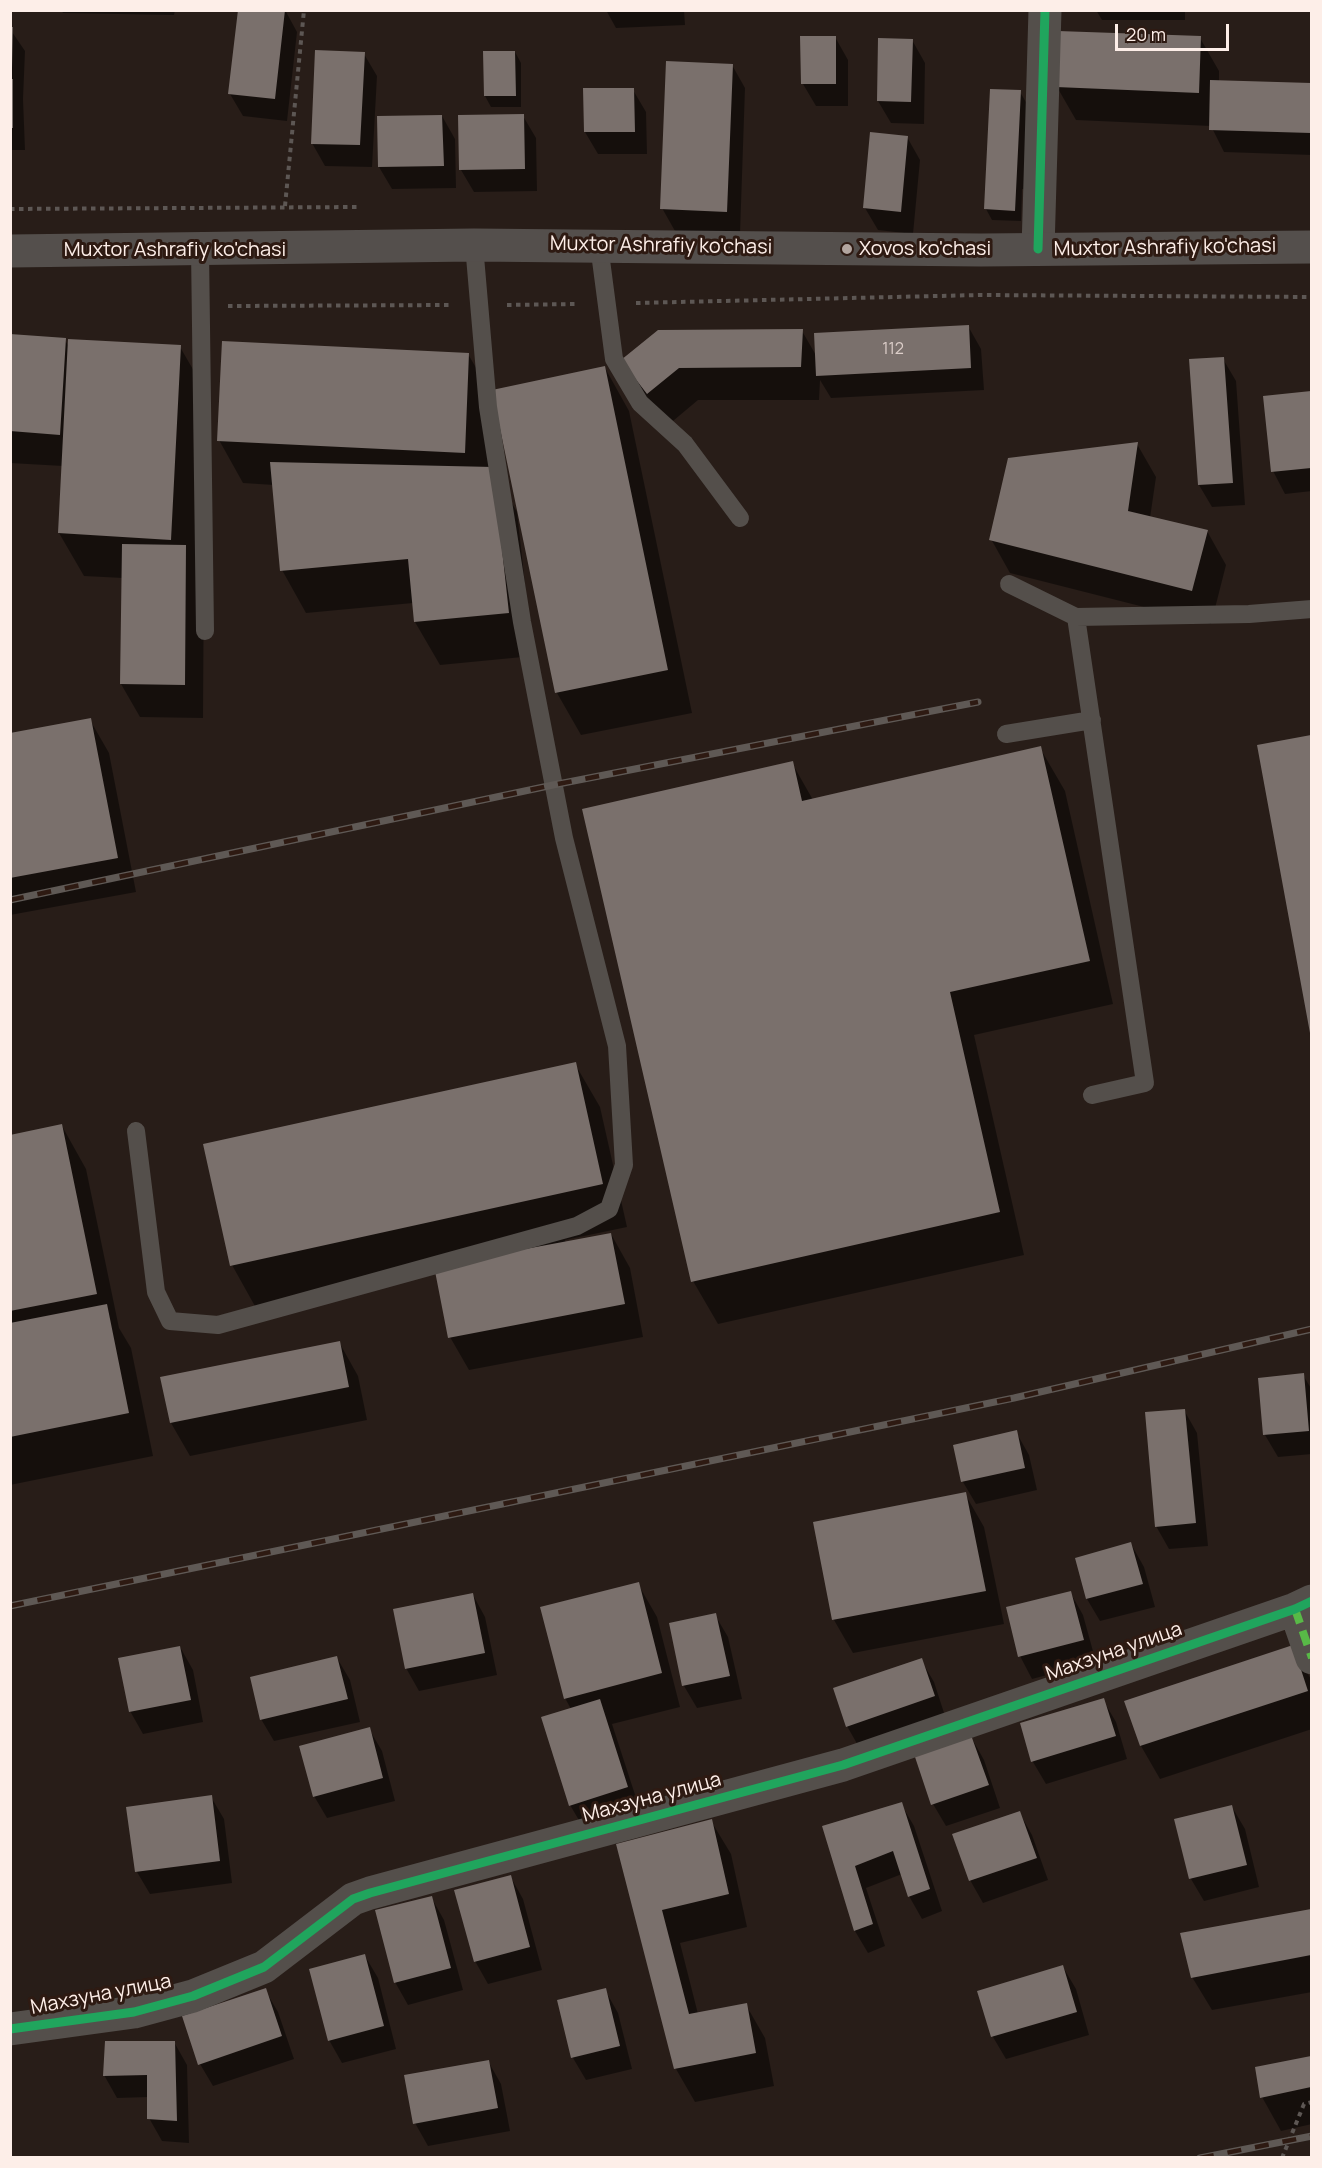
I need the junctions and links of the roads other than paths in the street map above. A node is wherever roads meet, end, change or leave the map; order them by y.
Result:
1 (1046, 10) edge
2 (474, 245) junction
3 (599, 245) junction
4 (1311, 247) edge
5 (1038, 249) junction
6 (200, 250) junction
7 (10, 251) edge
8 (740, 518) dead end
9 (1009, 584) dead end
10 (1311, 609) edge
11 (1076, 617) junction
12 (205, 631) dead end
13 (1092, 720) junction
14 (1006, 734) dead end
15 (1092, 1095) dead end
16 (136, 1131) dead end
17 (1303, 1605) edge
18 (1311, 1658) edge
19 (10, 2029) edge

1 - 5 street
2 - 3 main road, Muxtor Ashrafiy ko'chasi
2 - 6 main road, Muxtor Ashrafiy ko'chasi
2 - 16 lane
3 - 5 main road, Muxtor Ashrafiy ko'chasi
3 - 8 lane
4 - 5 main road, Muxtor Ashrafiy ko'chasi
6 - 7 main road, Muxtor Ashrafiy ko'chasi
6 - 12 lane
9 - 11 lane
10 - 11 lane
11 - 13 lane
13 - 14 lane
13 - 15 lane
17 - 18 street
17 - 19 street, Махзуна улица

